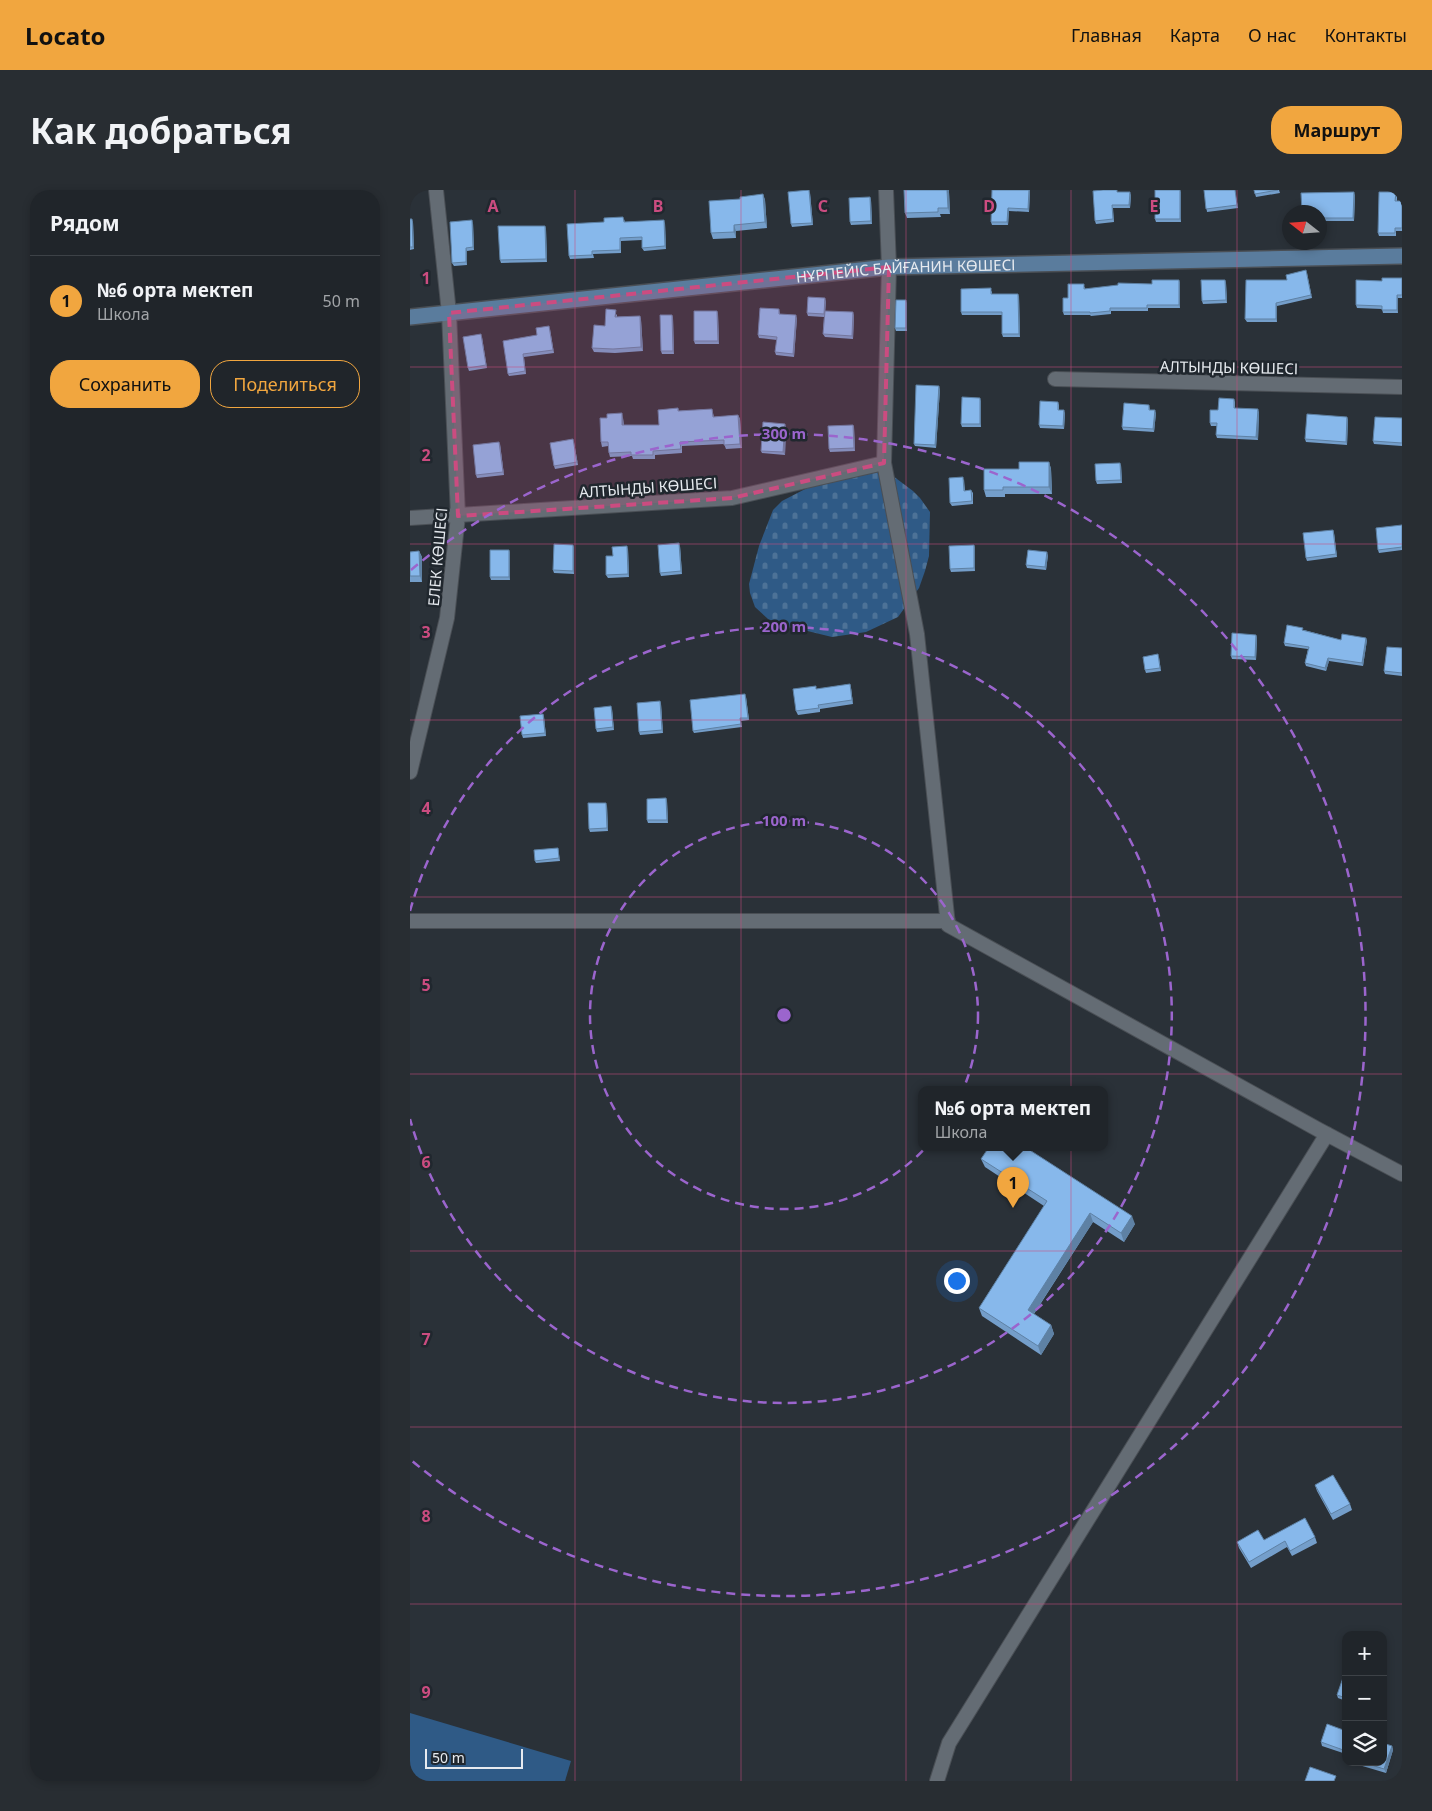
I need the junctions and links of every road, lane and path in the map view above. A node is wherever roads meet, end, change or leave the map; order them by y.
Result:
1 (436, 190) edge
2 (886, 190) edge
3 (1402, 256) edge
4 (889, 267) junction
5 (449, 313) junction
6 (410, 317) edge
7 (1055, 379) dead end
8 (1402, 387) edge
9 (884, 463) junction
10 (458, 516) junction
11 (410, 518) edge
12 (410, 772) edge
13 (410, 921) edge
14 (948, 921) junction
15 (1327, 1134) junction
16 (1402, 1174) edge
17 (937, 1781) edge

1 - 5 street, ЕЛЕК КӨШЕСІ
2 - 4 street
3 - 4 street, НҰРПЕЙІС БАЙҒАНИН КӨШЕСІ
4 - 5 street, НҰРПЕЙІС БАЙҒАНИН КӨШЕСІ
4 - 9 street
5 - 6 street, НҰРПЕЙІС БАЙҒАНИН КӨШЕСІ
5 - 10 street, ЕЛЕК КӨШЕСІ
7 - 8 street, АЛТЫНДЫ КӨШЕСІ
9 - 10 street, АЛТЫНДЫ КӨШЕСІ
9 - 14 street
10 - 11 street, АЛТЫНДЫ КӨШЕСІ
10 - 12 street, ЕЛЕК КӨШЕСІ
13 - 14 street
14 - 15 street
15 - 16 street
15 - 17 street

